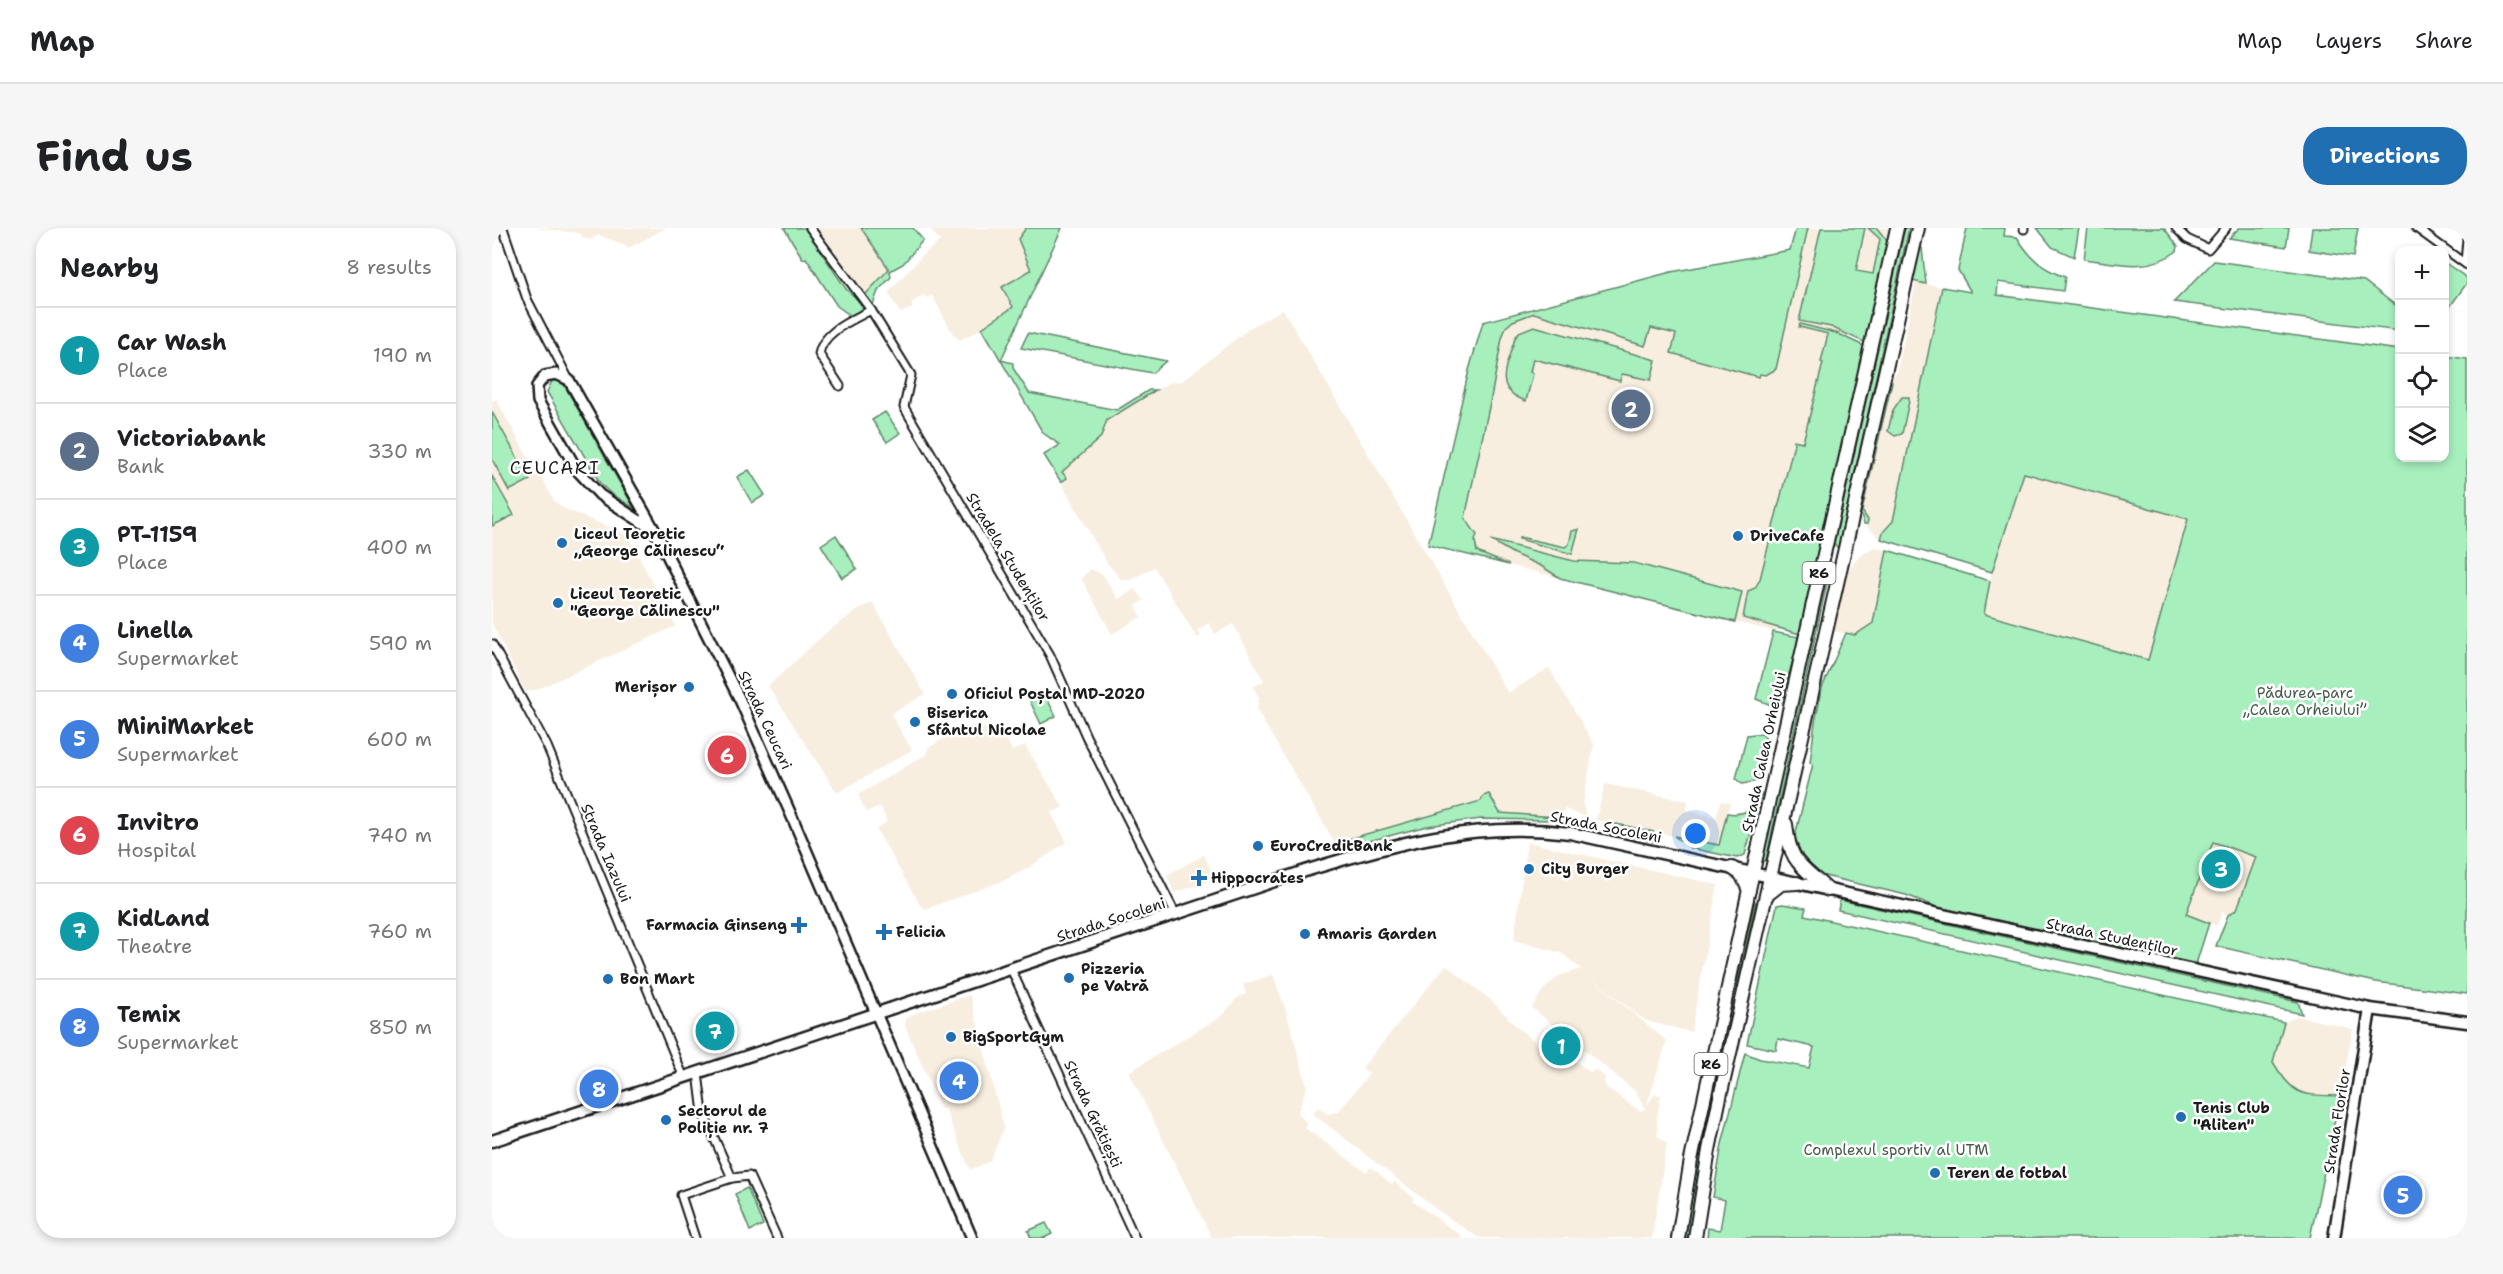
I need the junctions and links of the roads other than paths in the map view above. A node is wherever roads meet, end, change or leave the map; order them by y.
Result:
1 (503, 228) edge
2 (810, 228) edge
3 (1897, 228) edge
4 (1918, 228) edge
5 (2176, 228) edge
6 (2226, 228) edge
7 (2416, 228) edge
8 (2467, 239) edge
9 (2466, 264) edge
10 (871, 310) junction
11 (569, 380) junction
12 (840, 386) dead end
13 (655, 531) junction
14 (1823, 558) junction
15 (1841, 562) junction
16 (492, 645) edge
17 (1784, 811) junction
18 (1732, 868) junction
19 (1753, 873) junction
20 (1770, 876) junction
21 (1797, 883) junction
22 (1828, 890) junction
23 (1749, 891) junction
24 (1767, 895) junction
25 (1176, 915) junction
26 (1011, 969) junction
27 (2370, 1009) junction
28 (875, 1015) junction
29 (2467, 1022) edge
30 (698, 1073) junction
31 (684, 1078) junction
32 (492, 1141) edge
33 (732, 1178) junction
34 (695, 1238) edge
35 (777, 1238) edge
36 (972, 1238) edge
37 (1135, 1238) edge
38 (1678, 1238) edge
39 (1695, 1238) edge
40 (2334, 1238) edge

1 - 11 street, Strada Ceucari
2 - 10 street, Stradela Studenților
3 - 14 highway, Strada Calea Orheiului / R6
4 - 15 highway, R6
5 - 6 street
7 - 9 street
8 - 9 street
10 - 12 street
10 - 25 street, Stradela Studenților
11 - 13 street, Strada Ceucari
11 - 13 street
13 - 28 street, Strada Ceucari
14 - 15 highway
14 - 19 highway, Strada Calea Orheiului / R6
15 - 17 highway, R6
16 - 31 street, Strada Iazului
17 - 20 highway, R6
17 - 22 highway
18 - 19 main road, Strada Socoleni
18 - 23 highway
18 - 25 main road, Strada Socoleni
19 - 20 main road, Strada Studenților
19 - 23 highway, Strada Calea Orheiului / R6
20 - 21 main road, Strada Studenților
20 - 24 highway, R6
21 - 22 main road, Strada Studenților
21 - 24 highway
22 - 27 main road, Strada Studenților
23 - 38 highway, Strada Calea Orheiului / R6
24 - 39 highway, R6
25 - 26 main road, Strada Socoleni
26 - 28 main road, Strada Socoleni
26 - 37 street, Strada Grătiești
27 - 29 main road, Strada Studenților
27 - 40 main road, Strada Florilor
28 - 30 main road, Strada Socoleni
28 - 36 street, Strada Ceucari
30 - 31 main road, Strada Socoleni
30 - 33 street
31 - 32 main road, Strada Socoleni
33 - 34 street
33 - 35 street

